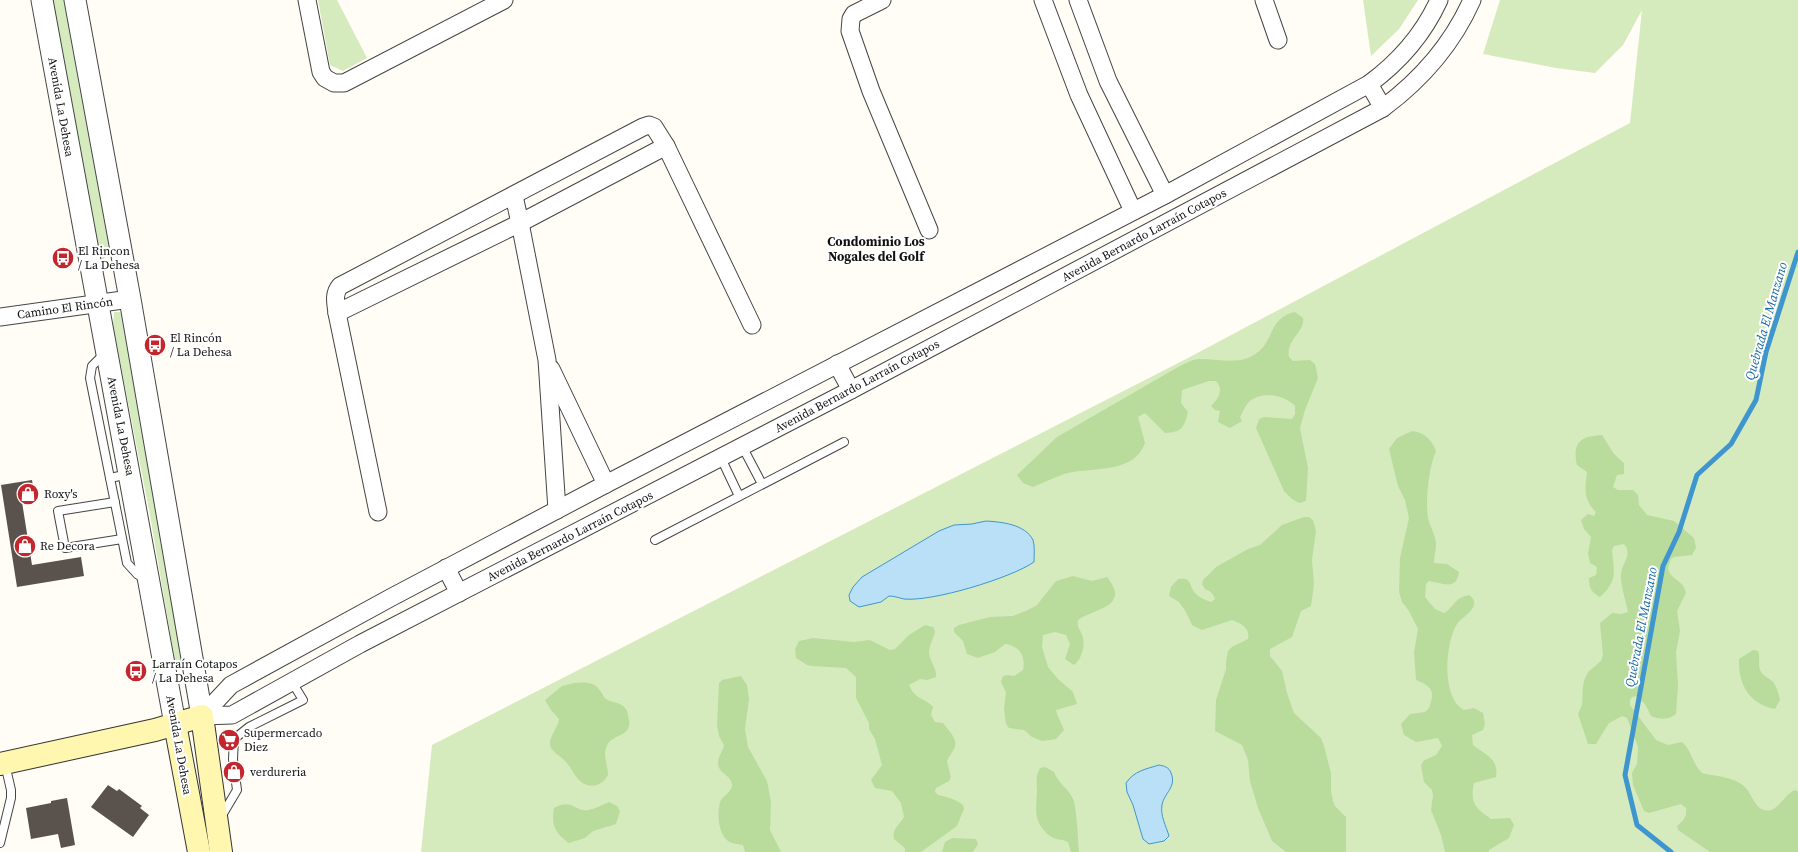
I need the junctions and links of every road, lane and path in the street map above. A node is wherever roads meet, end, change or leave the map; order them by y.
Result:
1 (42, 0) edge
2 (75, 0) edge
3 (307, 0) edge
4 (504, 0) edge
5 (882, 0) edge
6 (1043, 0) edge
7 (1078, 0) edge
8 (1264, 0) edge
9 (1439, 0) edge
10 (1472, 0) edge
11 (1278, 40) dead end
12 (1369, 84) junction
13 (1383, 108) junction
14 (666, 146) junction
15 (1165, 195) junction
16 (514, 196) junction
17 (1133, 211) junction
18 (520, 223) junction
19 (929, 230) dead end
20 (130, 299) junction
21 (97, 303) junction
22 (337, 313) junction
23 (0, 317) edge
24 (752, 325) dead end
25 (547, 360) junction
26 (838, 364) junction
27 (851, 390) junction
28 (844, 442) dead end
29 (742, 446) junction
30 (721, 458) junction
31 (120, 476) junction
32 (606, 484) junction
33 (762, 484) junction
34 (739, 496) junction
35 (115, 502) junction
36 (557, 510) junction
37 (378, 512) dead end
38 (122, 539) junction
39 (655, 540) dead end
40 (446, 568) junction
41 (150, 581) junction
42 (459, 593) junction
43 (392, 597) junction
44 (403, 622) junction
45 (292, 682) junction
46 (202, 716) junction
47 (175, 724) junction
48 (2, 764) edge
49 (217, 823) junction
50 (0, 843) edge
51 (199, 852) edge
52 (221, 852) edge

1 - 21 street, Avenida La Dehesa
2 - 20 street
3 - 4 street
5 - 19 street
6 - 17 street
7 - 15 street
8 - 11 street
9 - 12 street
10 - 13 street, Avenida Bernardo Larraín Cotapos
12 - 13 street
12 - 15 street
13 - 27 street, Avenida Bernardo Larraín Cotapos
14 - 16 street
14 - 18 street
14 - 24 street
15 - 17 street
16 - 18 street
16 - 22 street
17 - 26 street
18 - 22 street
18 - 25 street
20 - 21 street, Camino El Rincón
20 - 46 street
21 - 23 street, Camino El Rincón
21 - 31 street, Avenida La Dehesa
22 - 37 street
25 - 32 street
25 - 36 street
26 - 27 street
26 - 32 street
27 - 29 street, Avenida Bernardo Larraín Cotapos
28 - 33 lane
29 - 30 street, Avenida Bernardo Larraín Cotapos
29 - 33 lane
30 - 34 lane
30 - 42 street, Avenida Bernardo Larraín Cotapos
31 - 35 lane
31 - 41 street, Avenida La Dehesa
32 - 36 street
33 - 34 lane
34 - 39 lane
35 - 38 lane
35 - 38 lane
36 - 40 street
38 - 41 lane
40 - 42 street
40 - 43 street
41 - 47 street, Avenida La Dehesa
42 - 44 street, Avenida Bernardo Larraín Cotapos
43 - 44 street
43 - 46 street
44 - 45 street, Avenida Bernardo Larraín Cotapos
45 - 46 street, Avenida Bernardo Larraín Cotapos
45 - 49 lane
46 - 47 main road, Avenida Bernardo Larraín Cotapos
46 - 49 main road
47 - 48 main road, Avenida Bernardo Larraín Cotapos
47 - 51 main road, Avenida La Dehesa
48 - 50 lane
49 - 52 main road

